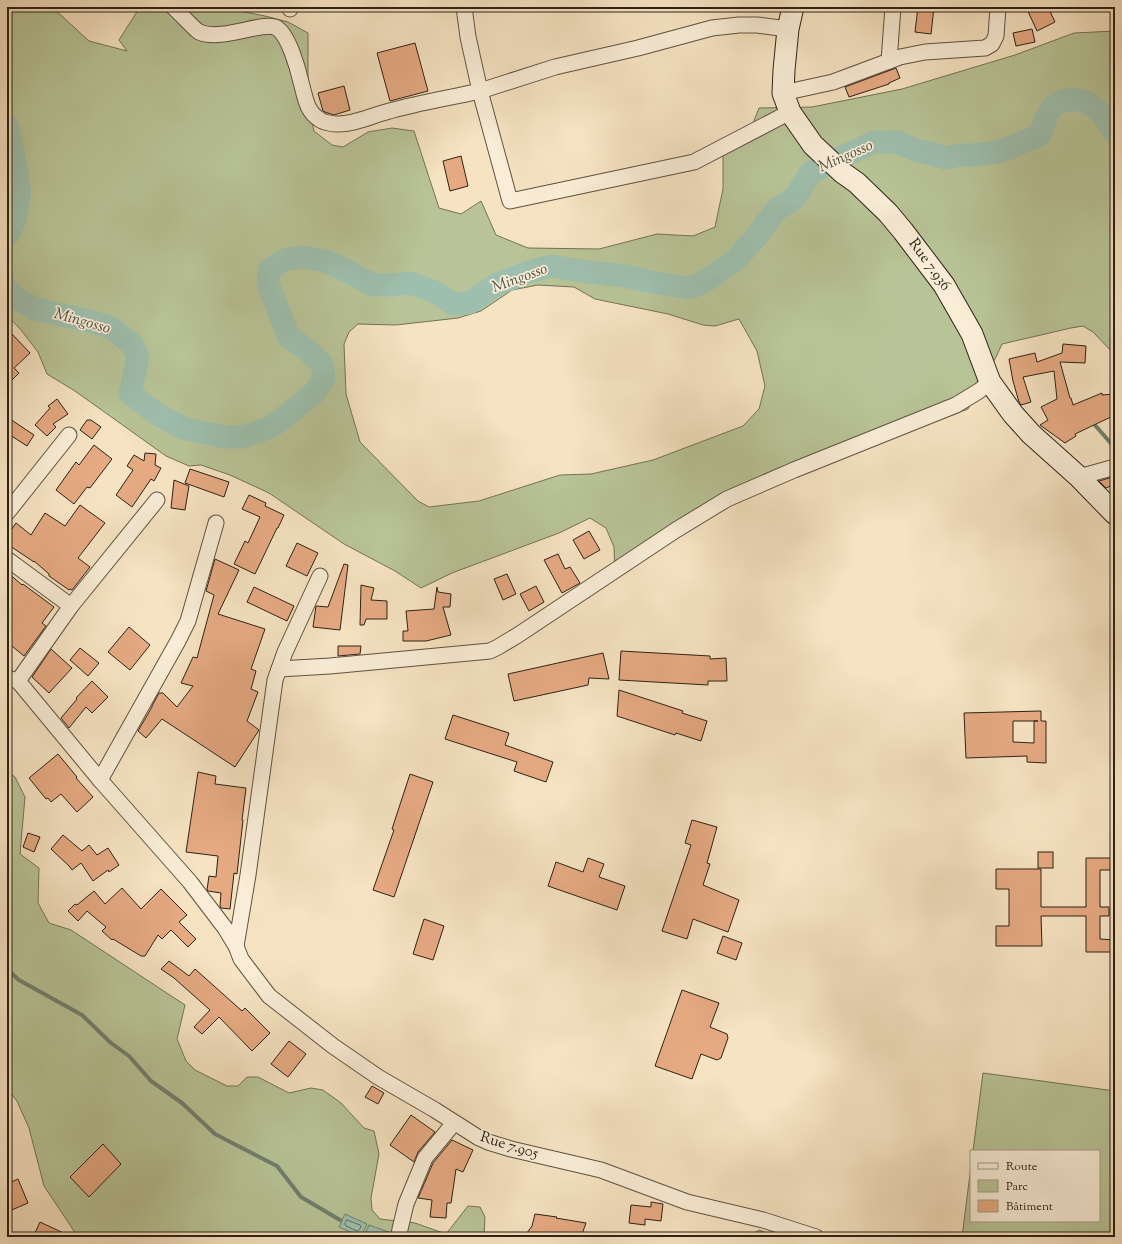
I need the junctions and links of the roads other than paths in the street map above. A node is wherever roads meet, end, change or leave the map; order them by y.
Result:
1 (173, 7) edge
2 (464, 7) edge
3 (793, 7) edge
4 (893, 7) edge
5 (998, 7) edge
6 (788, 29) junction
7 (889, 61) junction
8 (480, 91) junction
9 (787, 103) junction
10 (990, 382) junction
11 (69, 435) dead end
12 (1115, 467) edge
13 (1079, 477) junction
14 (157, 500) dead end
15 (7, 513) edge
16 (1115, 514) edge
17 (216, 523) dead end
18 (7, 559) edge
19 (320, 576) dead end
20 (71, 606) junction
21 (279, 669) junction
22 (12, 680) edge
23 (100, 780) junction
24 (236, 946) junction
25 (454, 1123) junction
26 (400, 1237) edge
27 (816, 1237) edge

1 - 8 street
2 - 8 street
3 - 6 street
4 - 7 street
5 - 7 street
6 - 8 street
6 - 9 street
7 - 9 street
8 - 9 street
9 - 10 street, Rue 7.936
10 - 13 street, Rue 7.936
10 - 21 street
11 - 15 street
12 - 13 street
13 - 16 street, Rue 7.936
14 - 20 street
17 - 23 street
18 - 20 street
19 - 21 street
20 - 22 street
21 - 24 street
22 - 23 street, Rue 7.905
23 - 24 street, Rue 7.905
24 - 25 street, Rue 7.905
25 - 26 street
25 - 27 street, Rue 7.905

